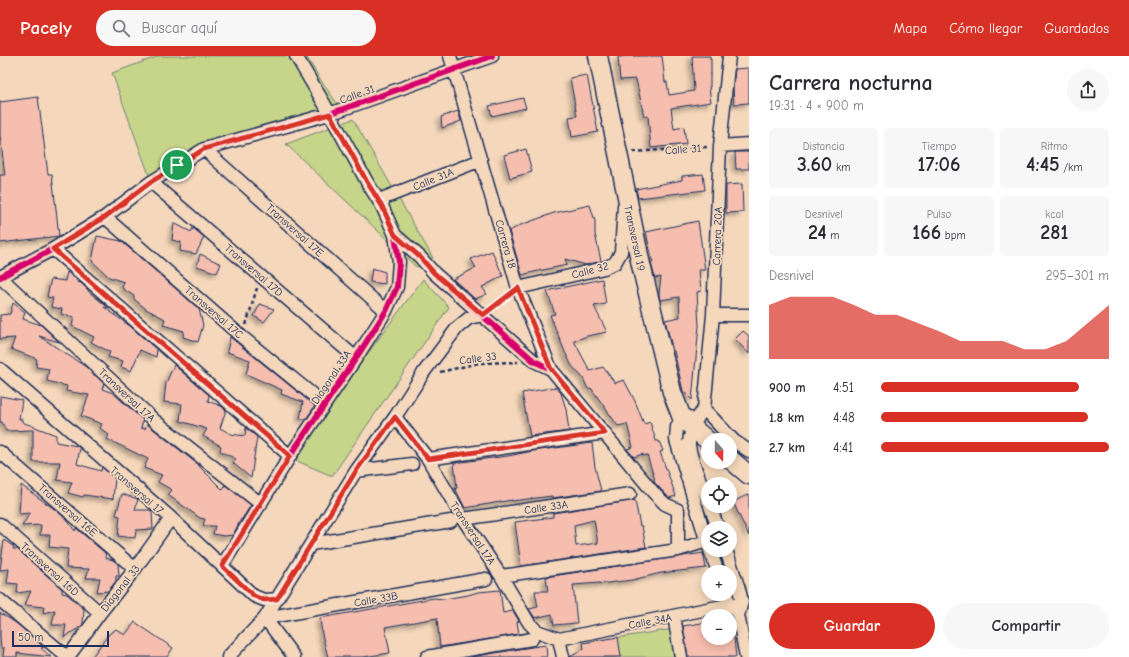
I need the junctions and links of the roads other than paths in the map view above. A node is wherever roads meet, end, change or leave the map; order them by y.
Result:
1 (296, 56) edge
2 (450, 56) edge
3 (492, 56) edge
4 (598, 56) edge
5 (728, 58) edge
6 (454, 70) junction
7 (330, 114) junction
8 (749, 144) edge
9 (720, 146) junction
10 (204, 149) junction
11 (481, 160) junction
12 (151, 182) junction
13 (625, 193) junction
14 (383, 202) junction
15 (105, 217) junction
16 (395, 235) junction
17 (53, 249) junction
18 (0, 277) edge
19 (518, 288) junction
20 (386, 311) junction
21 (483, 315) junction
22 (713, 315) junction
23 (749, 315) edge
24 (356, 358) junction
25 (0, 369) edge
26 (551, 369) junction
27 (324, 404) junction
28 (395, 417) junction
29 (694, 417) junction
30 (605, 433) junction
31 (703, 433) edge
32 (749, 451) edge
33 (0, 452) edge
34 (290, 456) junction
35 (428, 459) junction
36 (412, 464) dead end
37 (737, 465) edge
38 (356, 471) junction
39 (749, 475) edge
40 (701, 482) edge
41 (630, 494) dead end
42 (261, 504) junction
43 (695, 505) junction
44 (678, 510) junction
45 (170, 518) junction
46 (457, 520) junction
47 (0, 524) edge
48 (701, 524) edge
49 (311, 544) junction
50 (701, 547) edge
51 (678, 550) junction
52 (728, 557) edge
53 (222, 566) junction
54 (135, 569) junction
55 (501, 576) junction
56 (486, 579) dead end
57 (739, 590) edge
58 (277, 599) junction
59 (0, 600) edge
60 (729, 601) edge
61 (733, 601) edge
62 (100, 613) junction
63 (674, 616) junction
64 (265, 618) junction
65 (532, 639) dead end
66 (559, 639) junction
67 (68, 657) edge
68 (228, 657) edge
69 (294, 657) edge
70 (427, 657) edge
71 (562, 657) edge
72 (681, 657) edge
73 (746, 657) edge

1 - 7 street
2 - 6 street, Carrera 18
3 - 6 street, Calle 31
4 - 13 main road, Transversal 19
5 - 9 street, Carrera 20A
6 - 7 street, Calle 31
6 - 11 street, Carrera 18
7 - 10 street, Calle 31
7 - 14 street
8 - 9 street
9 - 22 street, Carrera 20A
10 - 12 street, Calle 31
10 - 20 street, Transversal 17E
11 - 14 street, Calle 31A
11 - 19 street, Carrera 18
12 - 15 street, Calle 31
12 - 24 street, Transversal 17D
13 - 19 street, Calle 32
13 - 29 main road, Transversal 19
14 - 16 street
15 - 17 street, Calle 31
15 - 27 street, Transversal 17C
16 - 20 street, Diagonal 33A
16 - 21 street
17 - 18 street, Calle 31
17 - 34 street
18 - 42 street, Transversal 17A
19 - 26 street, Carrera 18
20 - 24 street, Diagonal 33A
21 - 26 street
21 - 28 street
22 - 23 street
22 - 29 street, Carrera 20A
24 - 27 street, Diagonal 33A
25 - 45 street, Transversal 17
26 - 30 street, Carrera 18
27 - 34 street, Diagonal 33A
28 - 35 street, Transversal 17A
28 - 38 street
29 - 31 main road
29 - 32 street
29 - 40 street
29 - 43 street
30 - 35 street
30 - 44 street, Carrera 18
33 - 54 street, Transversal 16E
34 - 42 street, Diagonal 33A
35 - 46 street, Transversal 17A
36 - 38 street
37 - 39 main road
38 - 49 street
41 - 46 street, Calle 33A
42 - 53 street, Diagonal 33A
43 - 44 street
43 - 48 street
44 - 51 street
45 - 53 street, Transversal 17
45 - 54 street, Diagonal 33
46 - 49 street, Calle 33A
46 - 55 street, Transversal 17A
47 - 62 street, Transversal 16D
49 - 58 street
50 - 51 street
51 - 55 street
52 - 57 street
53 - 58 street, Transversal 17
54 - 62 street, Diagonal 33
55 - 66 street, Transversal 17A
56 - 64 street, Calle 33B
58 - 64 street
59 - 67 street
60 - 63 street, Calle 34A
61 - 73 street
62 - 67 street, Diagonal 33
63 - 66 street, Calle 34A
63 - 72 street
64 - 68 street
64 - 69 street
65 - 70 street
66 - 71 street

